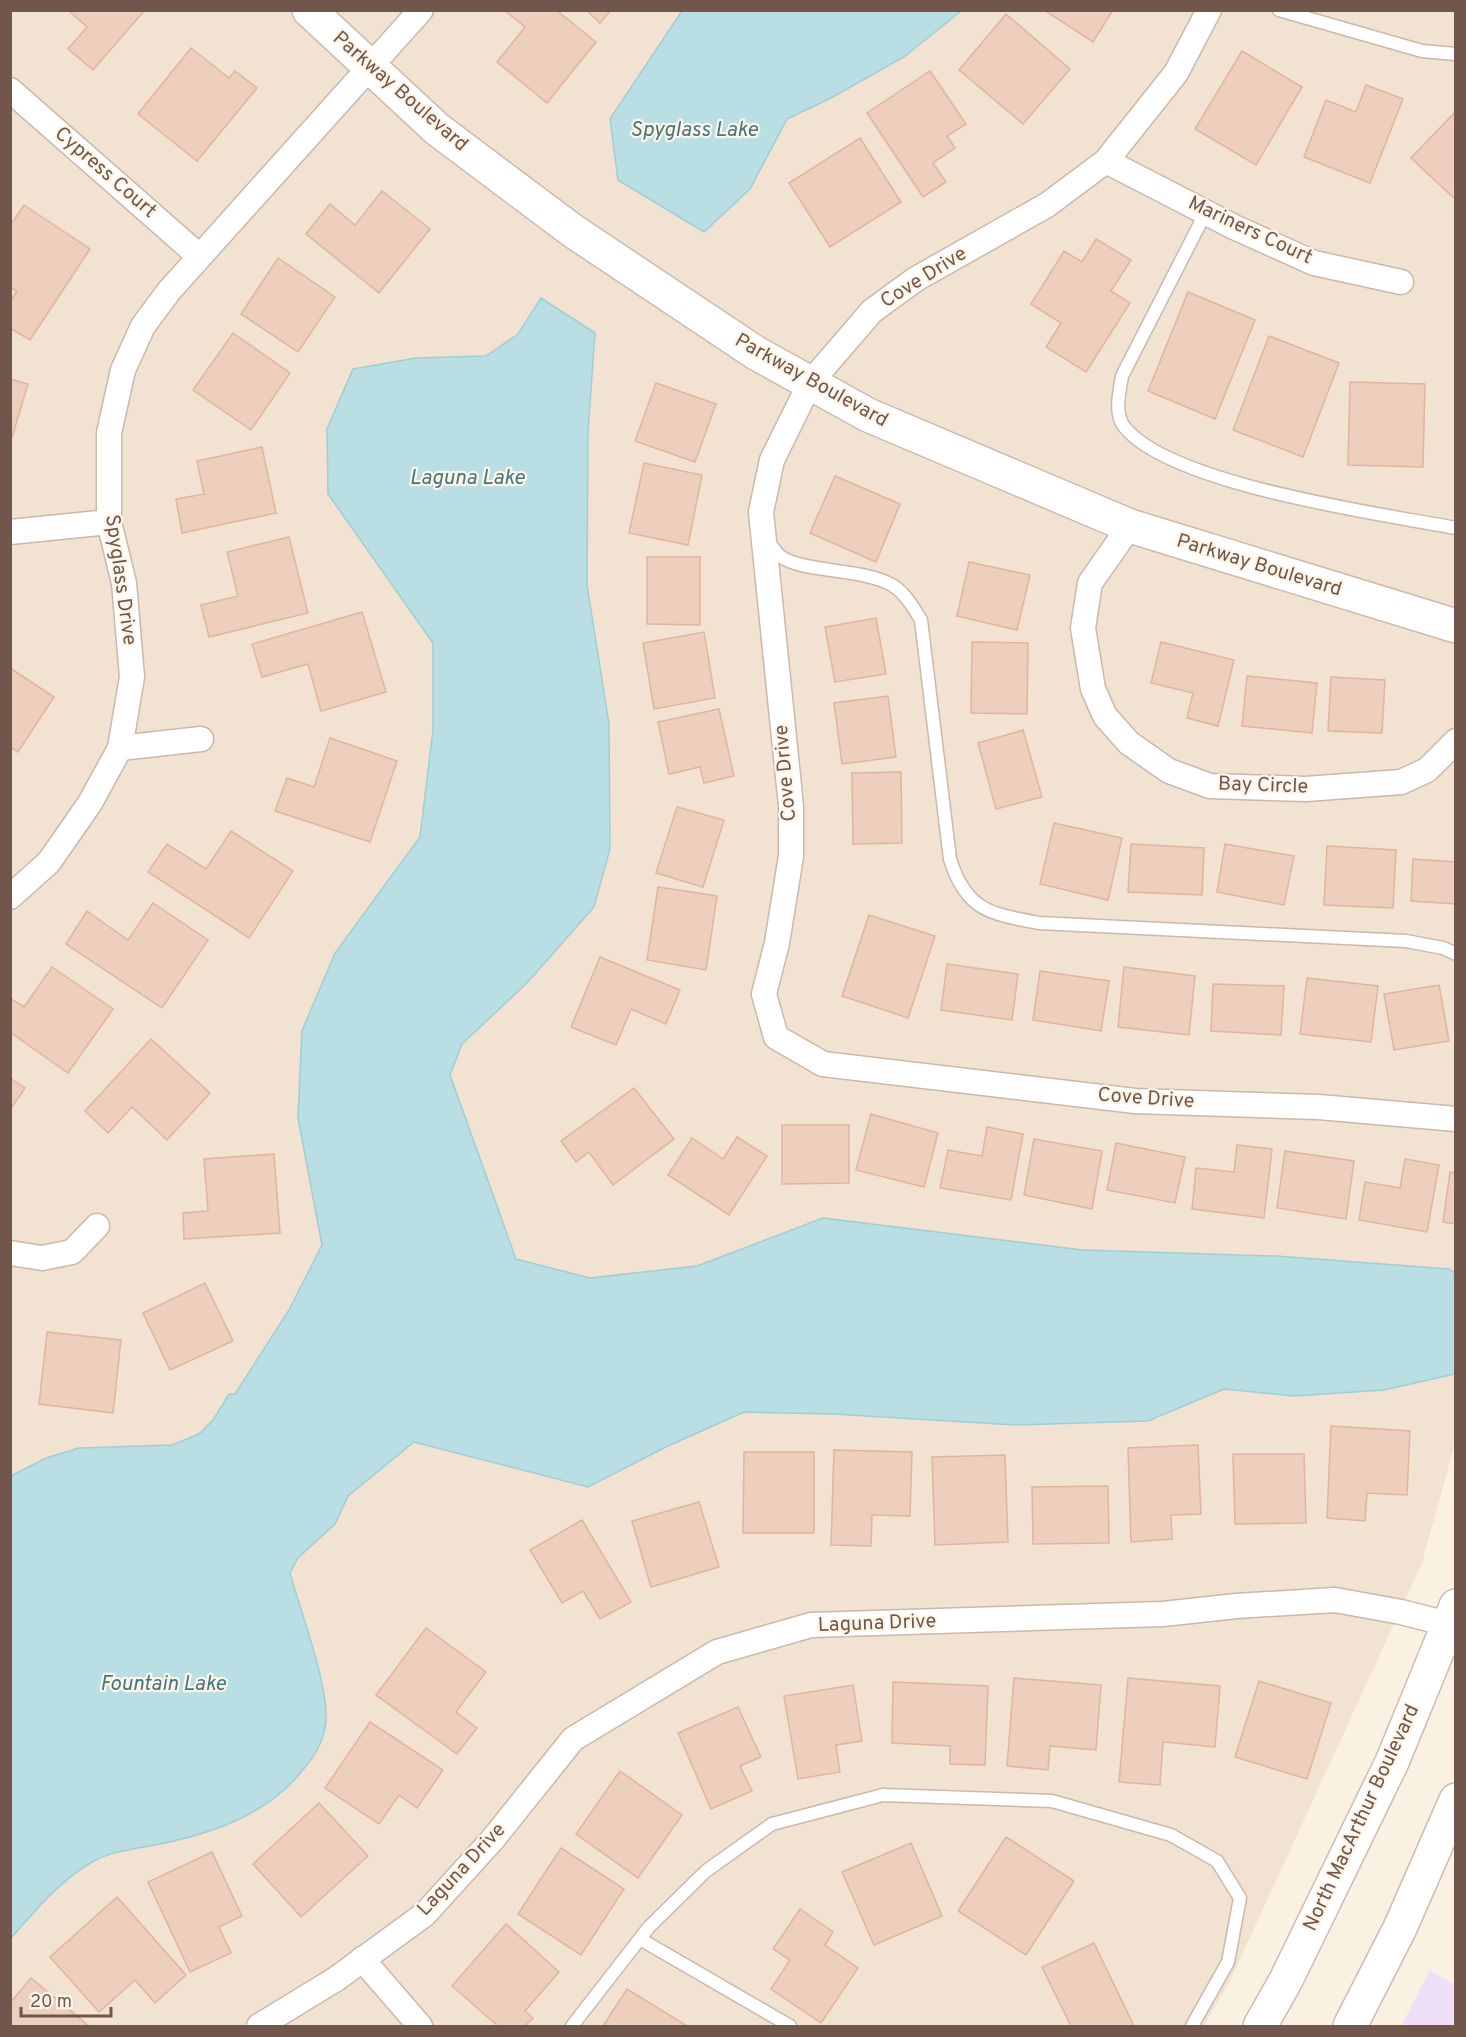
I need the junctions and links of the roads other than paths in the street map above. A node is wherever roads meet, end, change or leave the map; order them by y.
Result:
1 (309, 10) edge
2 (421, 10) edge
3 (1209, 10) edge
4 (1279, 10) edge
5 (1455, 54) edge
6 (370, 68) junction
7 (10, 90) edge
8 (1106, 160) junction
9 (1206, 212) junction
10 (199, 256) junction
11 (1401, 282) dead end
12 (810, 383) junction
13 (109, 522) junction
14 (1130, 526) junction
15 (1455, 528) edge
16 (10, 532) edge
17 (763, 537) junction
18 (1393, 607) junction
19 (1455, 608) edge
20 (1455, 626) edge
21 (201, 740) dead end
22 (1455, 741) edge
23 (120, 748) junction
24 (10, 897) edge
25 (1455, 954) edge
26 (1455, 1119) edge
27 (97, 1226) dead end
28 (10, 1252) edge
29 (1453, 1619) edge
30 (1455, 1800) edge
31 (640, 1939) junction
32 (362, 1959) junction
33 (259, 2026) edge
34 (420, 2026) edge
35 (572, 2026) edge
36 (790, 2026) edge
37 (1192, 2026) edge
38 (1260, 2026) edge
39 (1350, 2026) edge

1 - 6 street, Parkway Boulevard
2 - 6 street, Spyglass Drive
3 - 8 street, Cove Drive
4 - 5 lane
6 - 10 street, Spyglass Drive
6 - 12 street, Parkway Boulevard
7 - 10 street, Cypress Court
8 - 9 street, Mariners Court
8 - 12 street, Cove Drive
9 - 11 street, Mariners Court
9 - 15 lane
10 - 13 street, Spyglass Drive
12 - 14 street, Parkway Boulevard
12 - 17 street, Cove Drive
13 - 16 street
13 - 23 street, Spyglass Drive
14 - 18 street, Parkway Boulevard
14 - 22 street, Bay Circle
17 - 25 lane
17 - 26 street, Cove Drive
18 - 19 street, Parkway Boulevard
18 - 20 street, Parkway Boulevard
21 - 23 street
23 - 24 street, Spyglass Drive
27 - 28 street
29 - 32 street, Laguna Drive
29 - 38 street, North MacArthur Boulevard
30 - 39 street
31 - 35 lane
31 - 36 lane
31 - 37 lane
32 - 33 street, Laguna Drive
32 - 34 street

